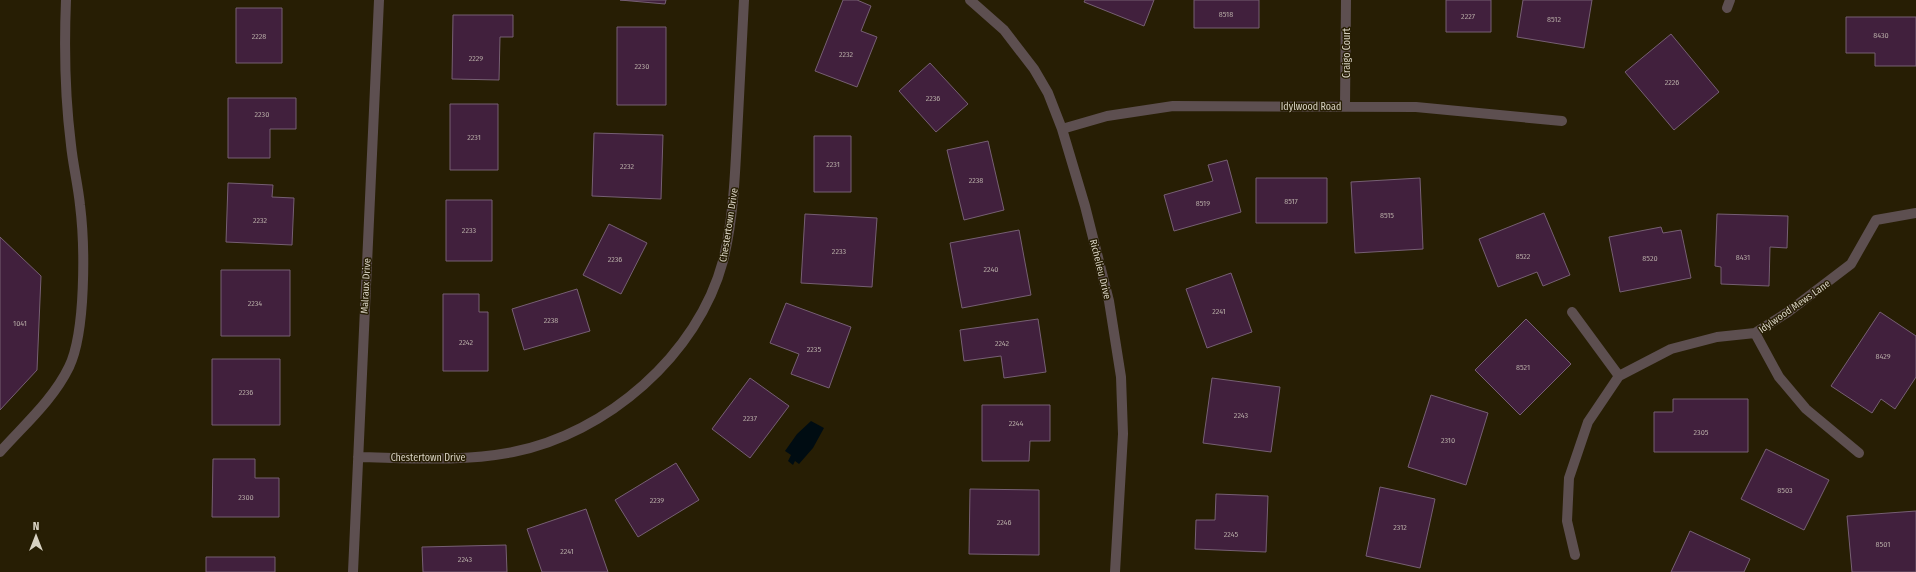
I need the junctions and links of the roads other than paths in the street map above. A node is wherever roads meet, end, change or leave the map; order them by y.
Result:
1 (66, 0) edge
2 (379, 0) edge
3 (744, 0) edge
4 (970, 0) edge
5 (1346, 0) edge
6 (1345, 106) junction
7 (1562, 121) dead end
8 (1062, 128) junction
9 (1916, 213) edge
10 (1572, 312) dead end
11 (1756, 333) junction
12 (1619, 376) junction
13 (0, 452) edge
14 (1860, 453) dead end
15 (358, 457) junction
16 (1575, 556) dead end
17 (352, 572) edge
18 (1115, 572) edge

1 - 13 street
2 - 15 street, Malraux Drive
3 - 15 street, Chestertown Drive
4 - 8 street, Richelieu Drive
5 - 6 street, Craigo Court
6 - 7 street, Idylwood Road
6 - 8 street, Idylwood Road
8 - 18 street, Richelieu Drive
9 - 11 street, Idylwood Mews Lane
10 - 12 street
11 - 12 street, Idylwood Mews Lane
11 - 14 street
12 - 16 street, Idylwood Mews Lane
15 - 17 street, Malraux Drive

